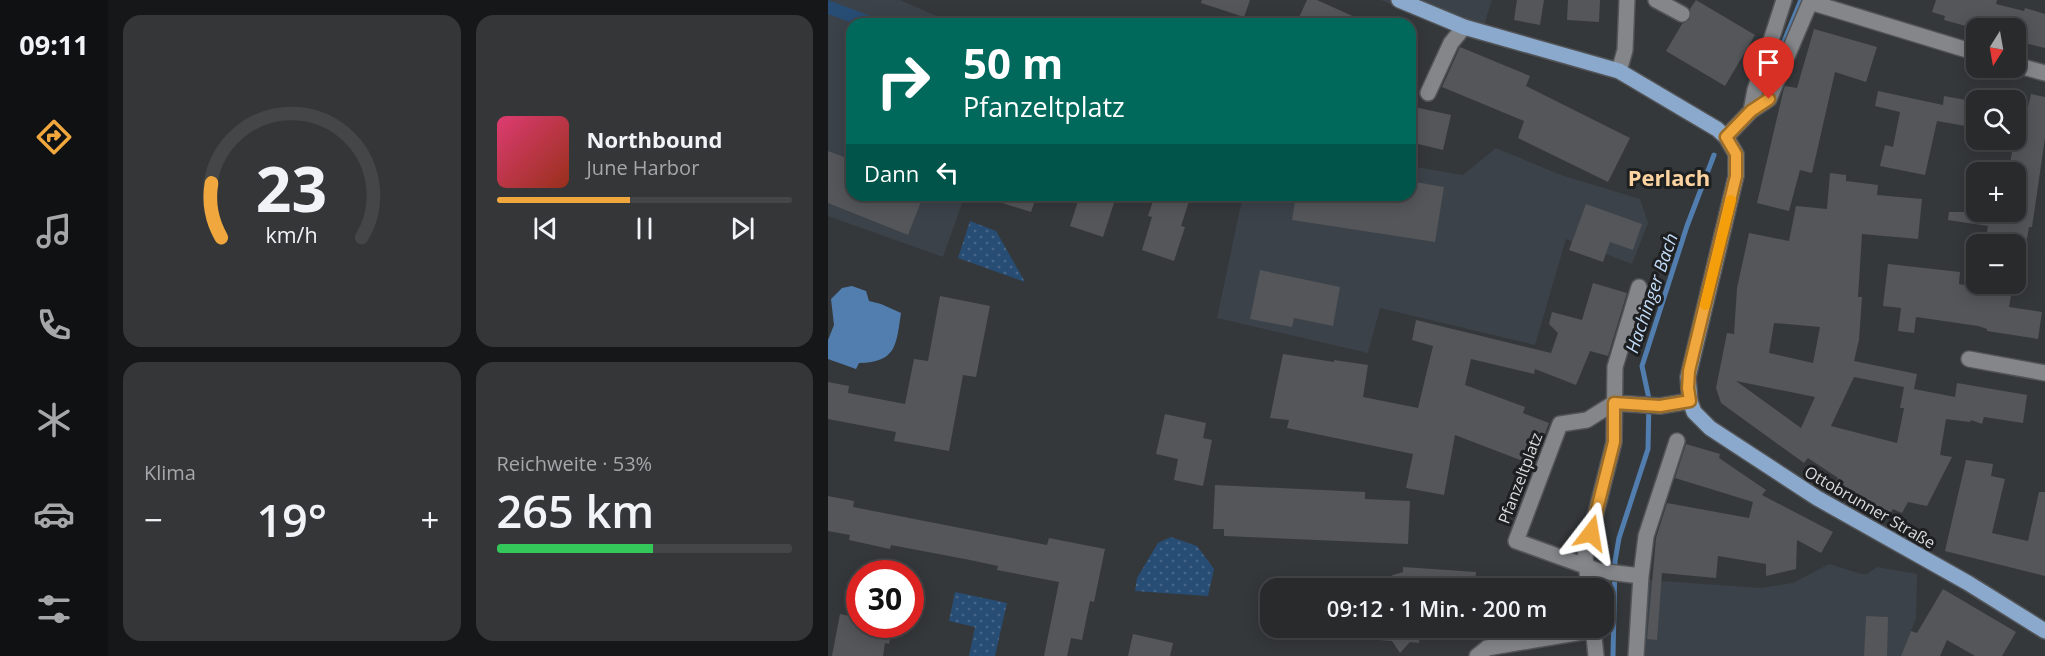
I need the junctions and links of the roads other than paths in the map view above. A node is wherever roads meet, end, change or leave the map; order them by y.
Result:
1 (1399, 0) edge
2 (1628, 0) edge
3 (1656, 0) edge
4 (1784, 0) edge
5 (1810, 1) edge
6 (1682, 14) dead end
7 (1464, 27) junction
8 (1966, 50) edge
9 (2026, 68) edge
10 (1618, 71) junction
11 (2045, 73) edge
12 (1428, 93) dead end
13 (1751, 111) junction
14 (1726, 137) junction
15 (1639, 287) dead end
16 (1969, 359) dead end
17 (2045, 373) edge
18 (1690, 401) junction
19 (1614, 403) junction
20 (1677, 441) dead end
21 (1593, 569) junction
22 (1633, 575) junction
23 (1591, 578) edge
24 (2043, 626) edge
25 (1540, 638) edge
26 (1594, 638) edge
27 (1478, 656) edge
28 (1596, 656) edge
29 (1636, 656) edge

1 - 7 main road
2 - 10 street
3 - 6 street
4 - 13 street
5 - 8 street
5 - 13 street
7 - 10 main road
7 - 12 street
9 - 11 street
10 - 14 main road
13 - 14 street
14 - 18 main road
15 - 19 street
16 - 17 street
18 - 19 street
18 - 24 main road, Ottobrunner Straße
19 - 21 street
19 - 21 street, Pfanzeltplatz
20 - 22 street
21 - 22 street
21 - 23 street
22 - 29 street
25 - 27 street
26 - 28 street

